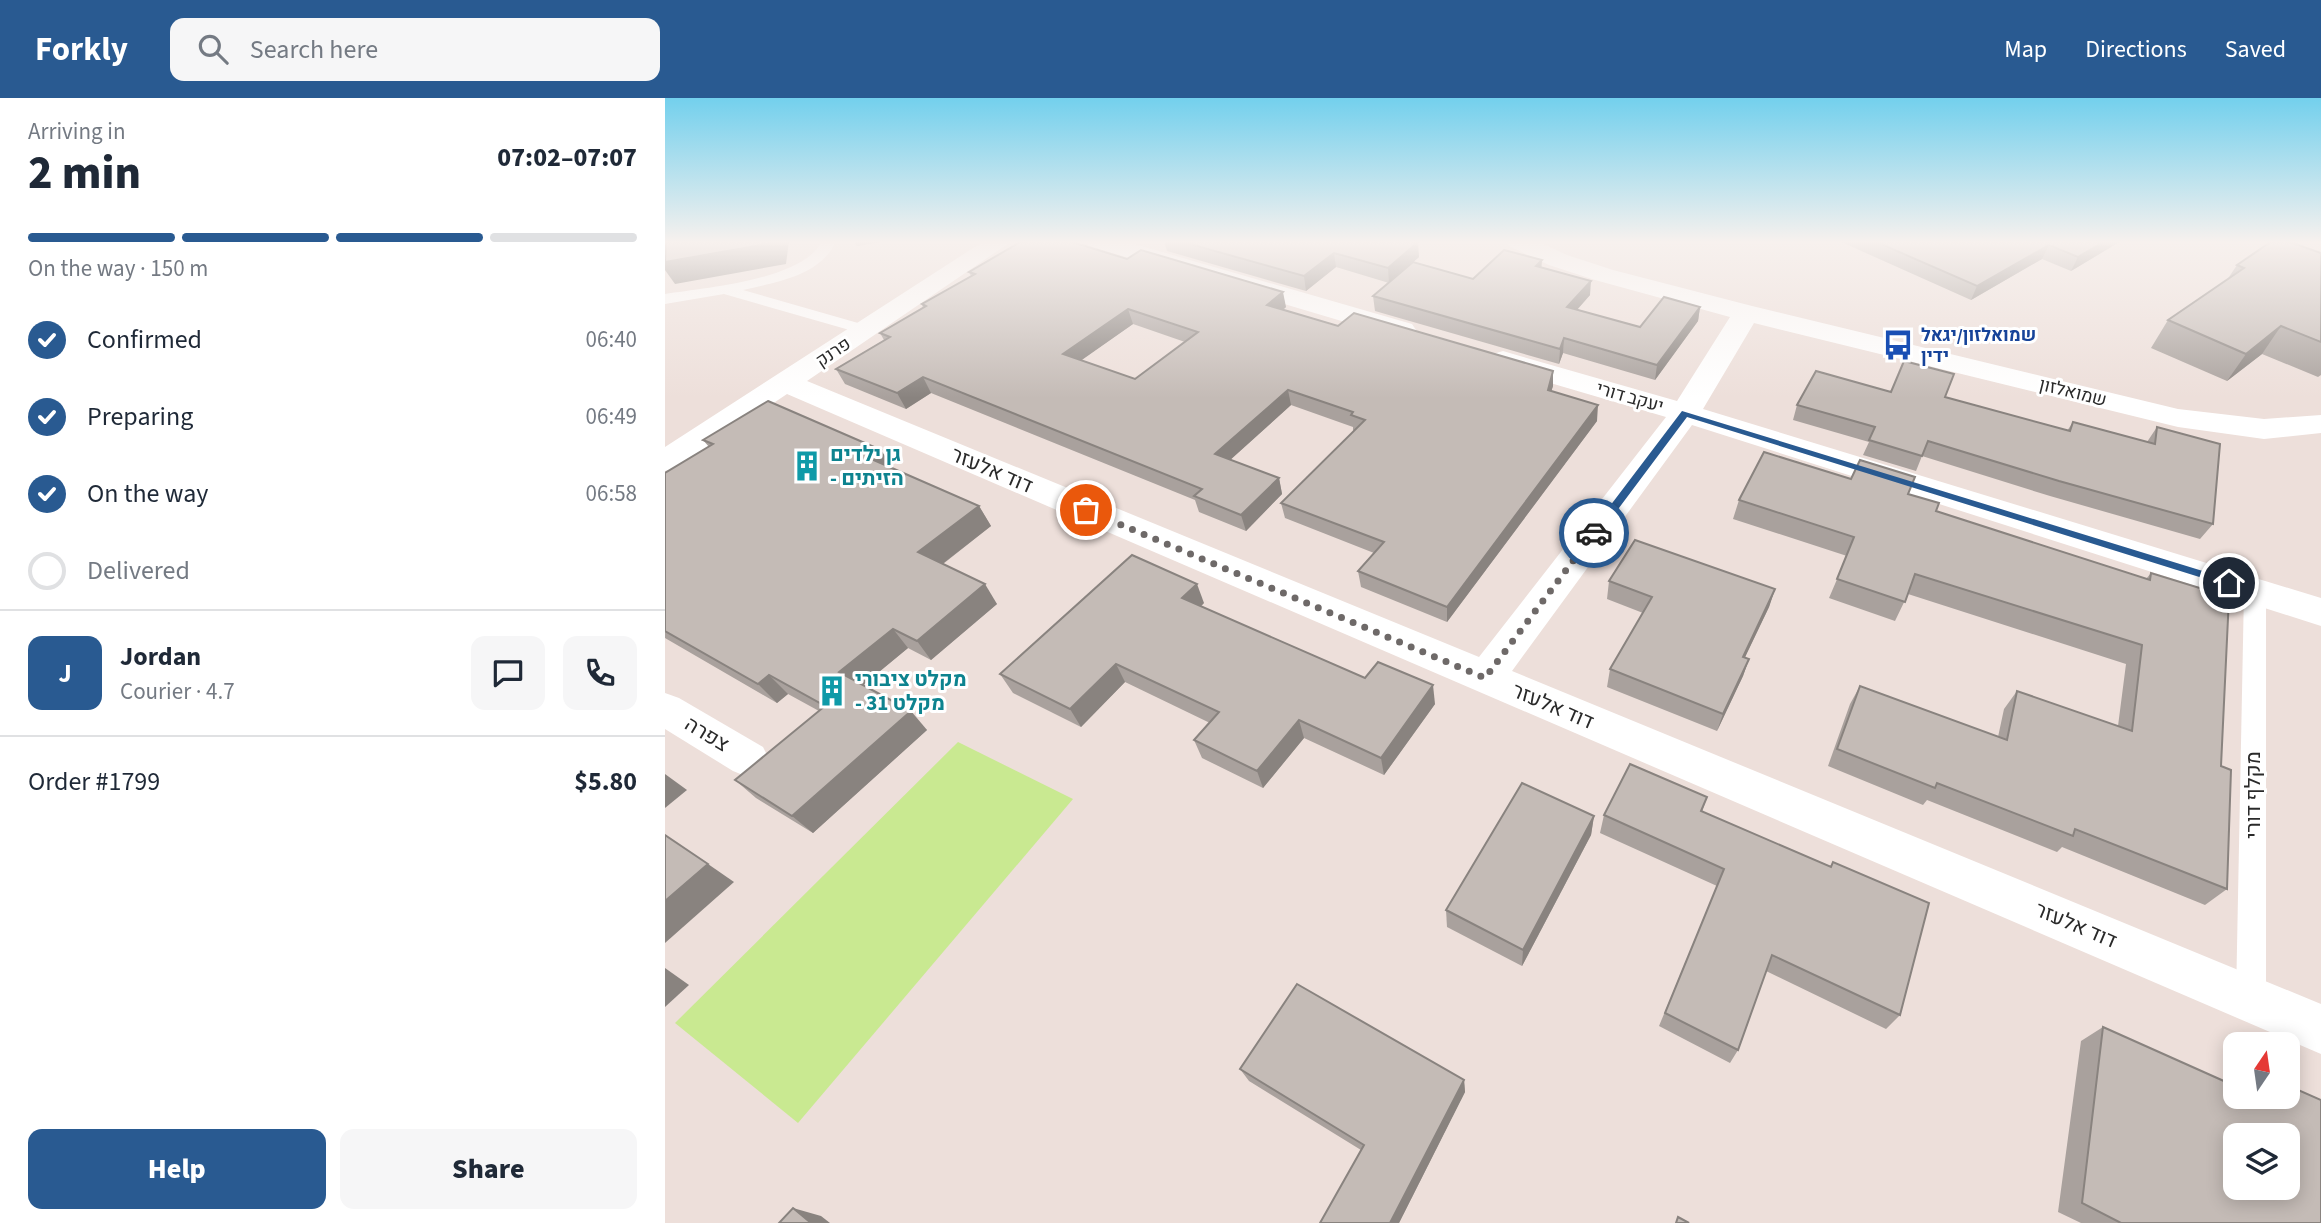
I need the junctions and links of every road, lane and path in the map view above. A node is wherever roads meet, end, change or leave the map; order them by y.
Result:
1 (697, 294) edge
2 (740, 294) edge
3 (921, 294) edge
4 (1276, 294) edge
5 (1677, 294) edge
6 (665, 299) edge
7 (1747, 313) junction
8 (866, 330) junction
9 (1431, 339) edge
10 (1472, 351) edge
11 (786, 383) junction
12 (1685, 413) junction
13 (2321, 424) edge
14 (665, 461) edge
15 (2255, 591) junction
16 (2321, 612) edge
17 (1485, 678) junction
18 (665, 709) edge
19 (748, 759) dead end
20 (2252, 999) junction
21 (2321, 1028) edge

1 - 6 lane
2 - 8 lane
3 - 8 street, פרנק
4 - 9 street
5 - 7 street, שמואלזון
7 - 12 street
7 - 13 street, שמואלזון
8 - 11 street, פרנק
10 - 12 street, יעקב דורי
11 - 14 street, פרנק
11 - 17 street, דוד אלעזר
12 - 15 street, יעקב דורי
12 - 17 street
15 - 16 street, יעקב דורי
15 - 20 lane, מקלף דורי
17 - 20 street, דוד אלעזר
18 - 19 street, צפרה
20 - 21 street, דוד אלעזר

